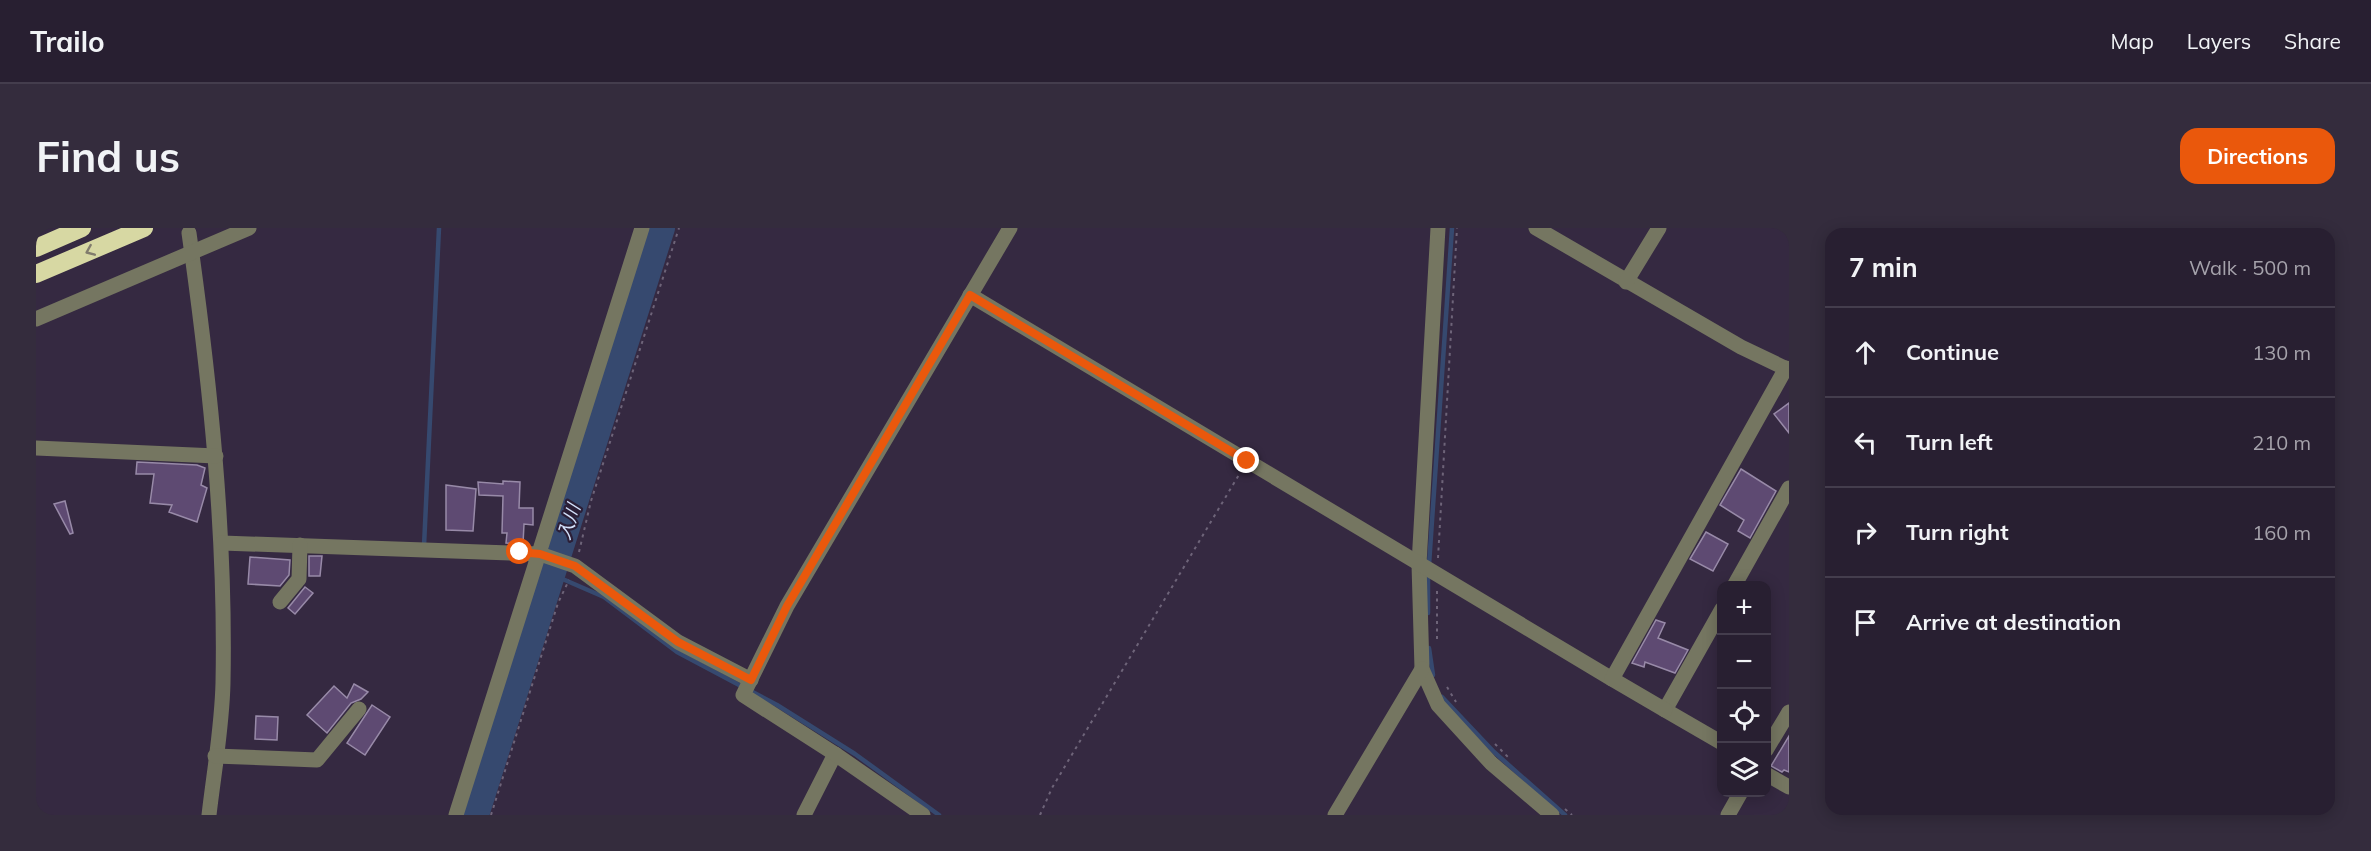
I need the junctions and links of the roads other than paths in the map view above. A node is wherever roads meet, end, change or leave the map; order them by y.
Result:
1 (82, 228) edge
2 (144, 228) edge
3 (249, 228) edge
4 (642, 228) edge
5 (1010, 228) edge
6 (1438, 228) edge
7 (1536, 228) edge
8 (1659, 228) edge
9 (189, 233) dead end
10 (36, 248) edge
11 (192, 251) junction
12 (36, 274) edge
13 (1626, 282) junction
14 (970, 295) junction
15 (36, 319) edge
16 (1787, 369) edge
17 (36, 448) edge
18 (216, 456) junction
19 (1789, 488) edge
20 (222, 543) junction
21 (300, 545) junction
22 (540, 554) junction
23 (1419, 564) junction
24 (1736, 581) edge
25 (280, 602) dead end
26 (1717, 618) edge
27 (1422, 669) junction
28 (1612, 679) junction
29 (751, 680) junction
30 (360, 709) dead end
31 (1665, 710) junction
32 (1789, 712) edge
33 (1717, 740) edge
34 (1771, 743) edge
35 (835, 754) junction
36 (215, 756) junction
37 (1771, 776) edge
38 (1789, 787) edge
39 (1738, 797) edge
40 (1558, 811) edge
41 (209, 815) edge
42 (456, 815) edge
43 (804, 815) edge
44 (923, 815) edge
45 (1335, 815) edge
46 (1728, 815) edge

1 - 10 highway
2 -> 12 highway
3 - 11 street
4 - 22 street
5 - 14 street
6 - 23 street
7 - 13 street
8 - 13 street
9 - 11 street
11 - 15 street
11 - 18 street
13 - 16 street
14 - 23 street
14 - 29 street
16 - 28 street
17 - 18 street
18 - 20 street
19 - 24 street
20 - 21 street
20 - 36 street
21 - 22 street
21 - 25 street
22 - 29 street
22 - 42 street
23 - 27 street
23 - 28 street
26 - 31 street
27 - 40 street
27 - 45 street
28 - 31 street
29 - 35 street
30 - 36 street
31 - 33 street
32 - 34 street
35 - 43 street
35 - 44 street
36 - 41 street
37 - 38 street
39 - 46 street

